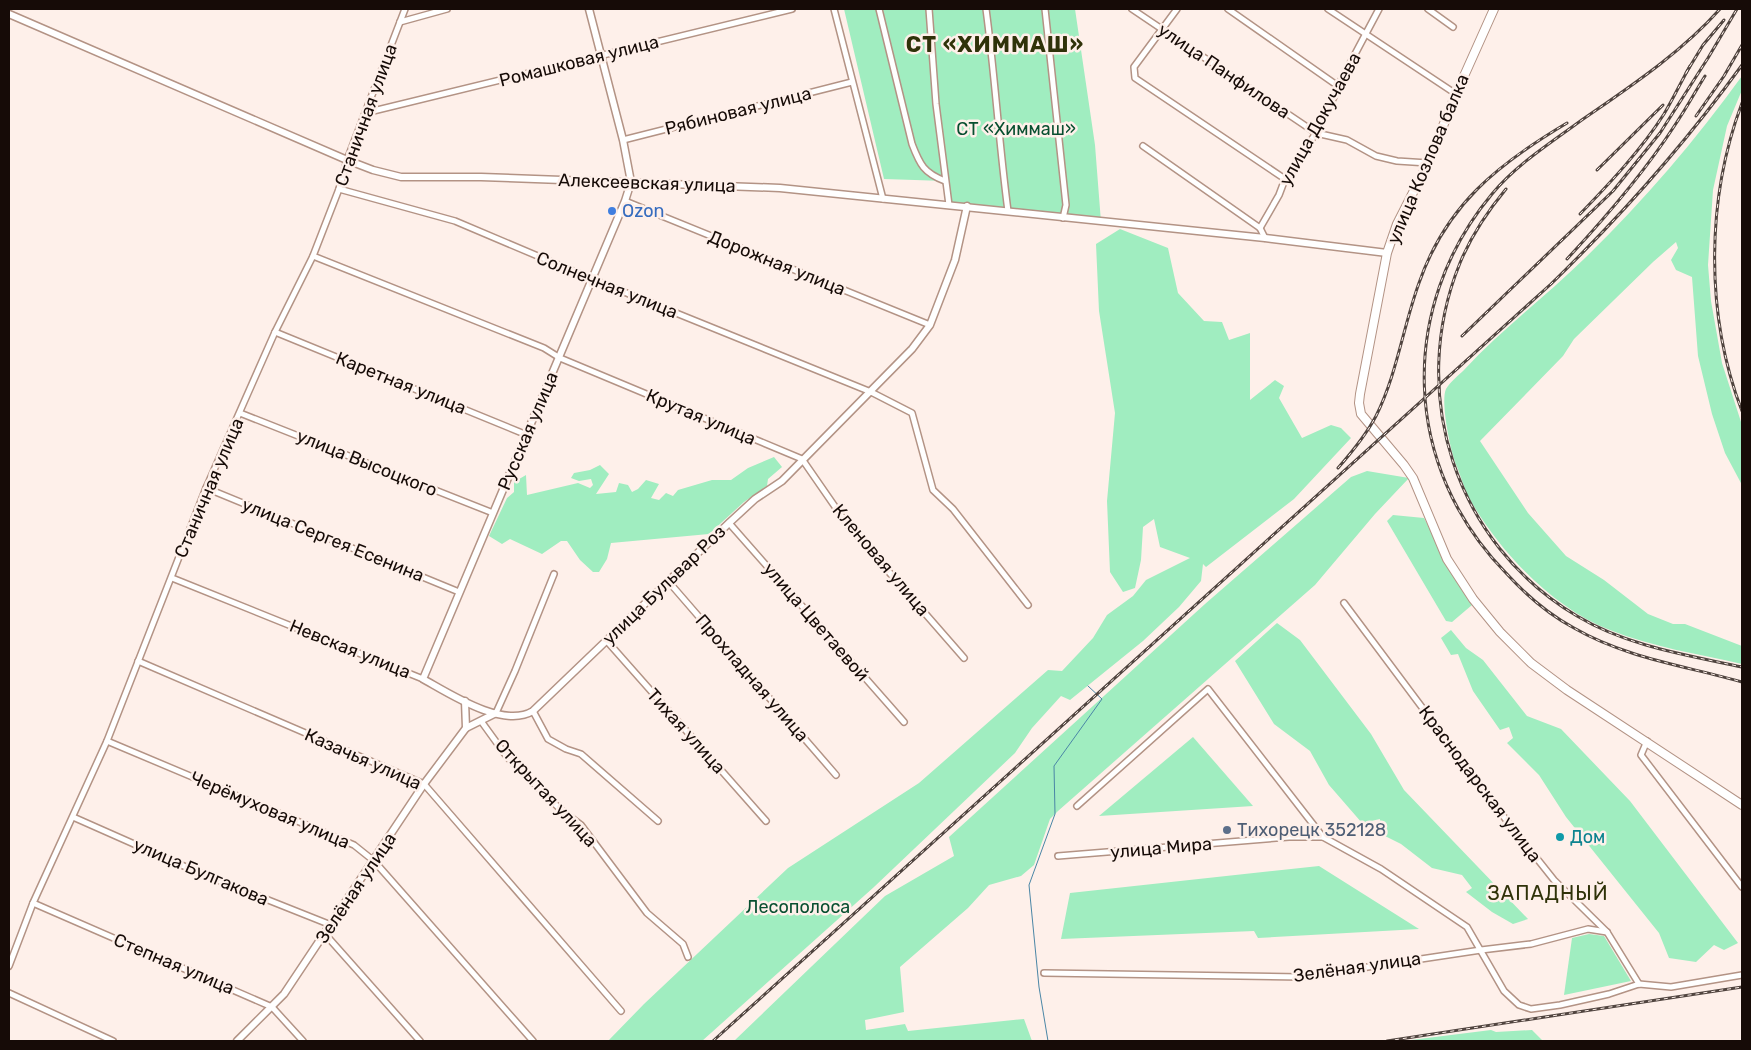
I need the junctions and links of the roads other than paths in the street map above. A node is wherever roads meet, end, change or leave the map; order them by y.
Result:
1 (405, 9) edge
2 (447, 9) edge
3 (590, 9) edge
4 (792, 9) edge
5 (834, 9) edge
6 (880, 9) edge
7 (929, 9) edge
8 (986, 9) edge
9 (1045, 9) edge
10 (1132, 9) edge
11 (1177, 9) edge
12 (1228, 9) edge
13 (1328, 9) edge
14 (1378, 9) edge
15 (1428, 9) edge
16 (1494, 9) edge
17 (9, 14) edge
18 (400, 22) junction
19 (1453, 27) dead end
20 (1162, 30) junction
21 (1366, 34) junction
22 (601, 57) junction
23 (852, 82) junction
24 (1338, 86) junction
25 (1456, 94) junction
26 (365, 113) junction
27 (1316, 133) junction
28 (623, 140) junction
29 (1143, 146) dead end
30 (347, 160) junction
31 (1428, 163) junction
32 (1285, 179) junction
33 (631, 182) junction
34 (945, 182) junction
35 (339, 189) junction
36 (883, 198) junction
37 (625, 202) junction
38 (949, 204) junction
39 (967, 206) junction
40 (1008, 211) junction
41 (1063, 218) junction
42 (1260, 228) junction
43 (1265, 238) junction
44 (1387, 253) junction
45 (313, 256) junction
46 (592, 280) junction
47 (930, 325) junction
48 (275, 332) junction
49 (560, 358) junction
50 (871, 392) junction
51 (240, 413) junction
52 (526, 435) junction
53 (802, 459) junction
54 (206, 488) junction
55 (493, 513) junction
56 (728, 522) junction
57 (554, 574) dead end
58 (172, 578) junction
59 (668, 581) junction
60 (459, 592) junction
61 (1344, 603) dead end
62 (1028, 605) dead end
63 (606, 640) junction
64 (964, 658) dead end
65 (138, 661) junction
66 (423, 679) junction
67 (465, 701) junction
68 (496, 713) junction
69 (531, 713) junction
70 (481, 721) junction
71 (904, 722) dead end
72 (466, 728) junction
73 (107, 741) junction
74 (1646, 742) junction
75 (836, 775) dead end
76 (424, 784) junction
77 (1742, 805) edge
78 (1077, 806) dead end
79 (73, 817) junction
80 (658, 821) dead end
81 (766, 821) dead end
82 (1323, 838) junction
83 (1058, 856) dead end
84 (374, 861) junction
85 (1742, 887) edge
86 (33, 903) junction
87 (331, 925) junction
88 (1607, 932) junction
89 (325, 934) junction
90 (1481, 950) junction
91 (688, 957) dead end
92 (9, 966) edge
93 (1044, 973) dead end
94 (1742, 975) edge
95 (1638, 984) junction
96 (9, 992) edge
97 (272, 1007) junction
98 (621, 1011) dead end
99 (113, 1041) edge
100 (237, 1041) edge
101 (303, 1041) edge
102 (420, 1041) edge
103 (533, 1041) edge

1 - 18 street, Станичная улица
2 - 18 street
3 - 22 street
4 - 22 street, Ромашковая улица
5 - 23 street
6 - 34 street
7 - 34 street
8 - 40 street
9 - 41 street
10 - 20 street, улица Панфилова
11 - 20 street
12 - 24 street
13 - 21 street
14 - 21 street, улица Докучаева
15 - 19 street
16 - 25 main road, улица Козлова балка
17 - 30 street, Алексеевская улица
18 - 26 street, Станичная улица
20 - 27 street, улица Панфилова
20 - 32 street
21 - 24 street, улица Докучаева
21 - 25 street
22 - 26 street, Ромашковая улица
22 - 28 street
23 - 28 street, Рябиновая улица
23 - 36 street
24 - 27 street, улица Докучаева
25 - 31 main road, улица Козлова балка
26 - 30 street, Станичная улица
27 - 31 street
27 - 32 street, улица Докучаева
28 - 33 street
29 - 42 street
30 - 33 street, Алексеевская улица
30 - 35 street, Станичная улица
31 - 44 main road, улица Козлова балка
32 - 42 street, улица Докучаева
33 - 36 street, Алексеевская улица
33 - 37 street, Русская улица
34 - 38 street
35 - 45 street, Станичная улица
35 - 46 street, Солнечная улица
36 - 38 street, Алексеевская улица
37 - 46 street, Русская улица
37 - 47 street, Дорожная улица
38 - 39 street, Алексеевская улица
39 - 40 street, Алексеевская улица
39 - 47 street
40 - 41 street, Алексеевская улица
41 - 43 street, Алексеевская улица
42 - 43 street
43 - 44 street, Алексеевская улица
44 - 74 main road, улица Козлова балка
45 - 48 street, Станичная улица
45 - 49 street, Крутая улица
46 - 49 street, Русская улица
46 - 50 street, Солнечная улица
47 - 50 street
48 - 51 street, Станичная улица
48 - 52 street, Каретная улица
49 - 52 street, Русская улица
49 - 53 street, Крутая улица
50 - 53 street
50 - 62 street, Солнечная улица
51 - 54 street, Станичная улица
51 - 55 street, улица Высоцкого
52 - 55 street, Русская улица
53 - 56 street, улица Бульвар Роз
53 - 64 street, Кленовая улица
54 - 58 street, Станичная улица
54 - 60 street, улица Сергея Есенина
55 - 60 street, Русская улица
56 - 59 street, улица Бульвар Роз
56 - 71 street, улица Цветаевой
57 - 68 street
58 - 65 street, Станичная улица
58 - 66 street, Невская улица
59 - 63 street, улица Бульвар Роз
59 - 75 street, Прохладная улица
60 - 66 street, Русская улица
61 - 88 street, Краснодарская улица
63 - 69 street, улица Бульвар Роз
63 - 81 street, Тихая улица
65 - 73 street, Станичная улица
65 - 76 street, Казачья улица
66 - 67 street, Невская улица
67 - 68 street, Невская улица
67 - 72 street
68 - 69 street, Невская улица
68 - 70 street, Зелёная улица
69 - 80 street
70 - 72 street, Зелёная улица
70 - 91 street, Открытая улица
72 - 76 street, Зелёная улица
73 - 79 street, Станичная улица
73 - 84 street, Черёмуховая улица
74 - 77 main road
74 - 85 street
76 - 84 street, Зелёная улица
76 - 98 street, Казачья улица
78 - 82 street
79 - 86 street, Станичная улица
79 - 87 street, улица Булгакова
82 - 83 street, улица Мира
82 - 90 street
84 - 87 street, Зелёная улица
84 - 103 street, Черёмуховая улица
86 - 92 street, Станичная улица
86 - 97 street, Степная улица
87 - 89 street, Зелёная улица
88 - 90 street, Зелёная улица
88 - 95 street, Краснодарская улица
89 - 97 street, Зелёная улица
89 - 102 street
90 - 93 street, Зелёная улица
90 - 95 street
94 - 95 street
96 - 99 street
97 - 100 street, Зелёная улица
97 - 101 street, Степная улица

